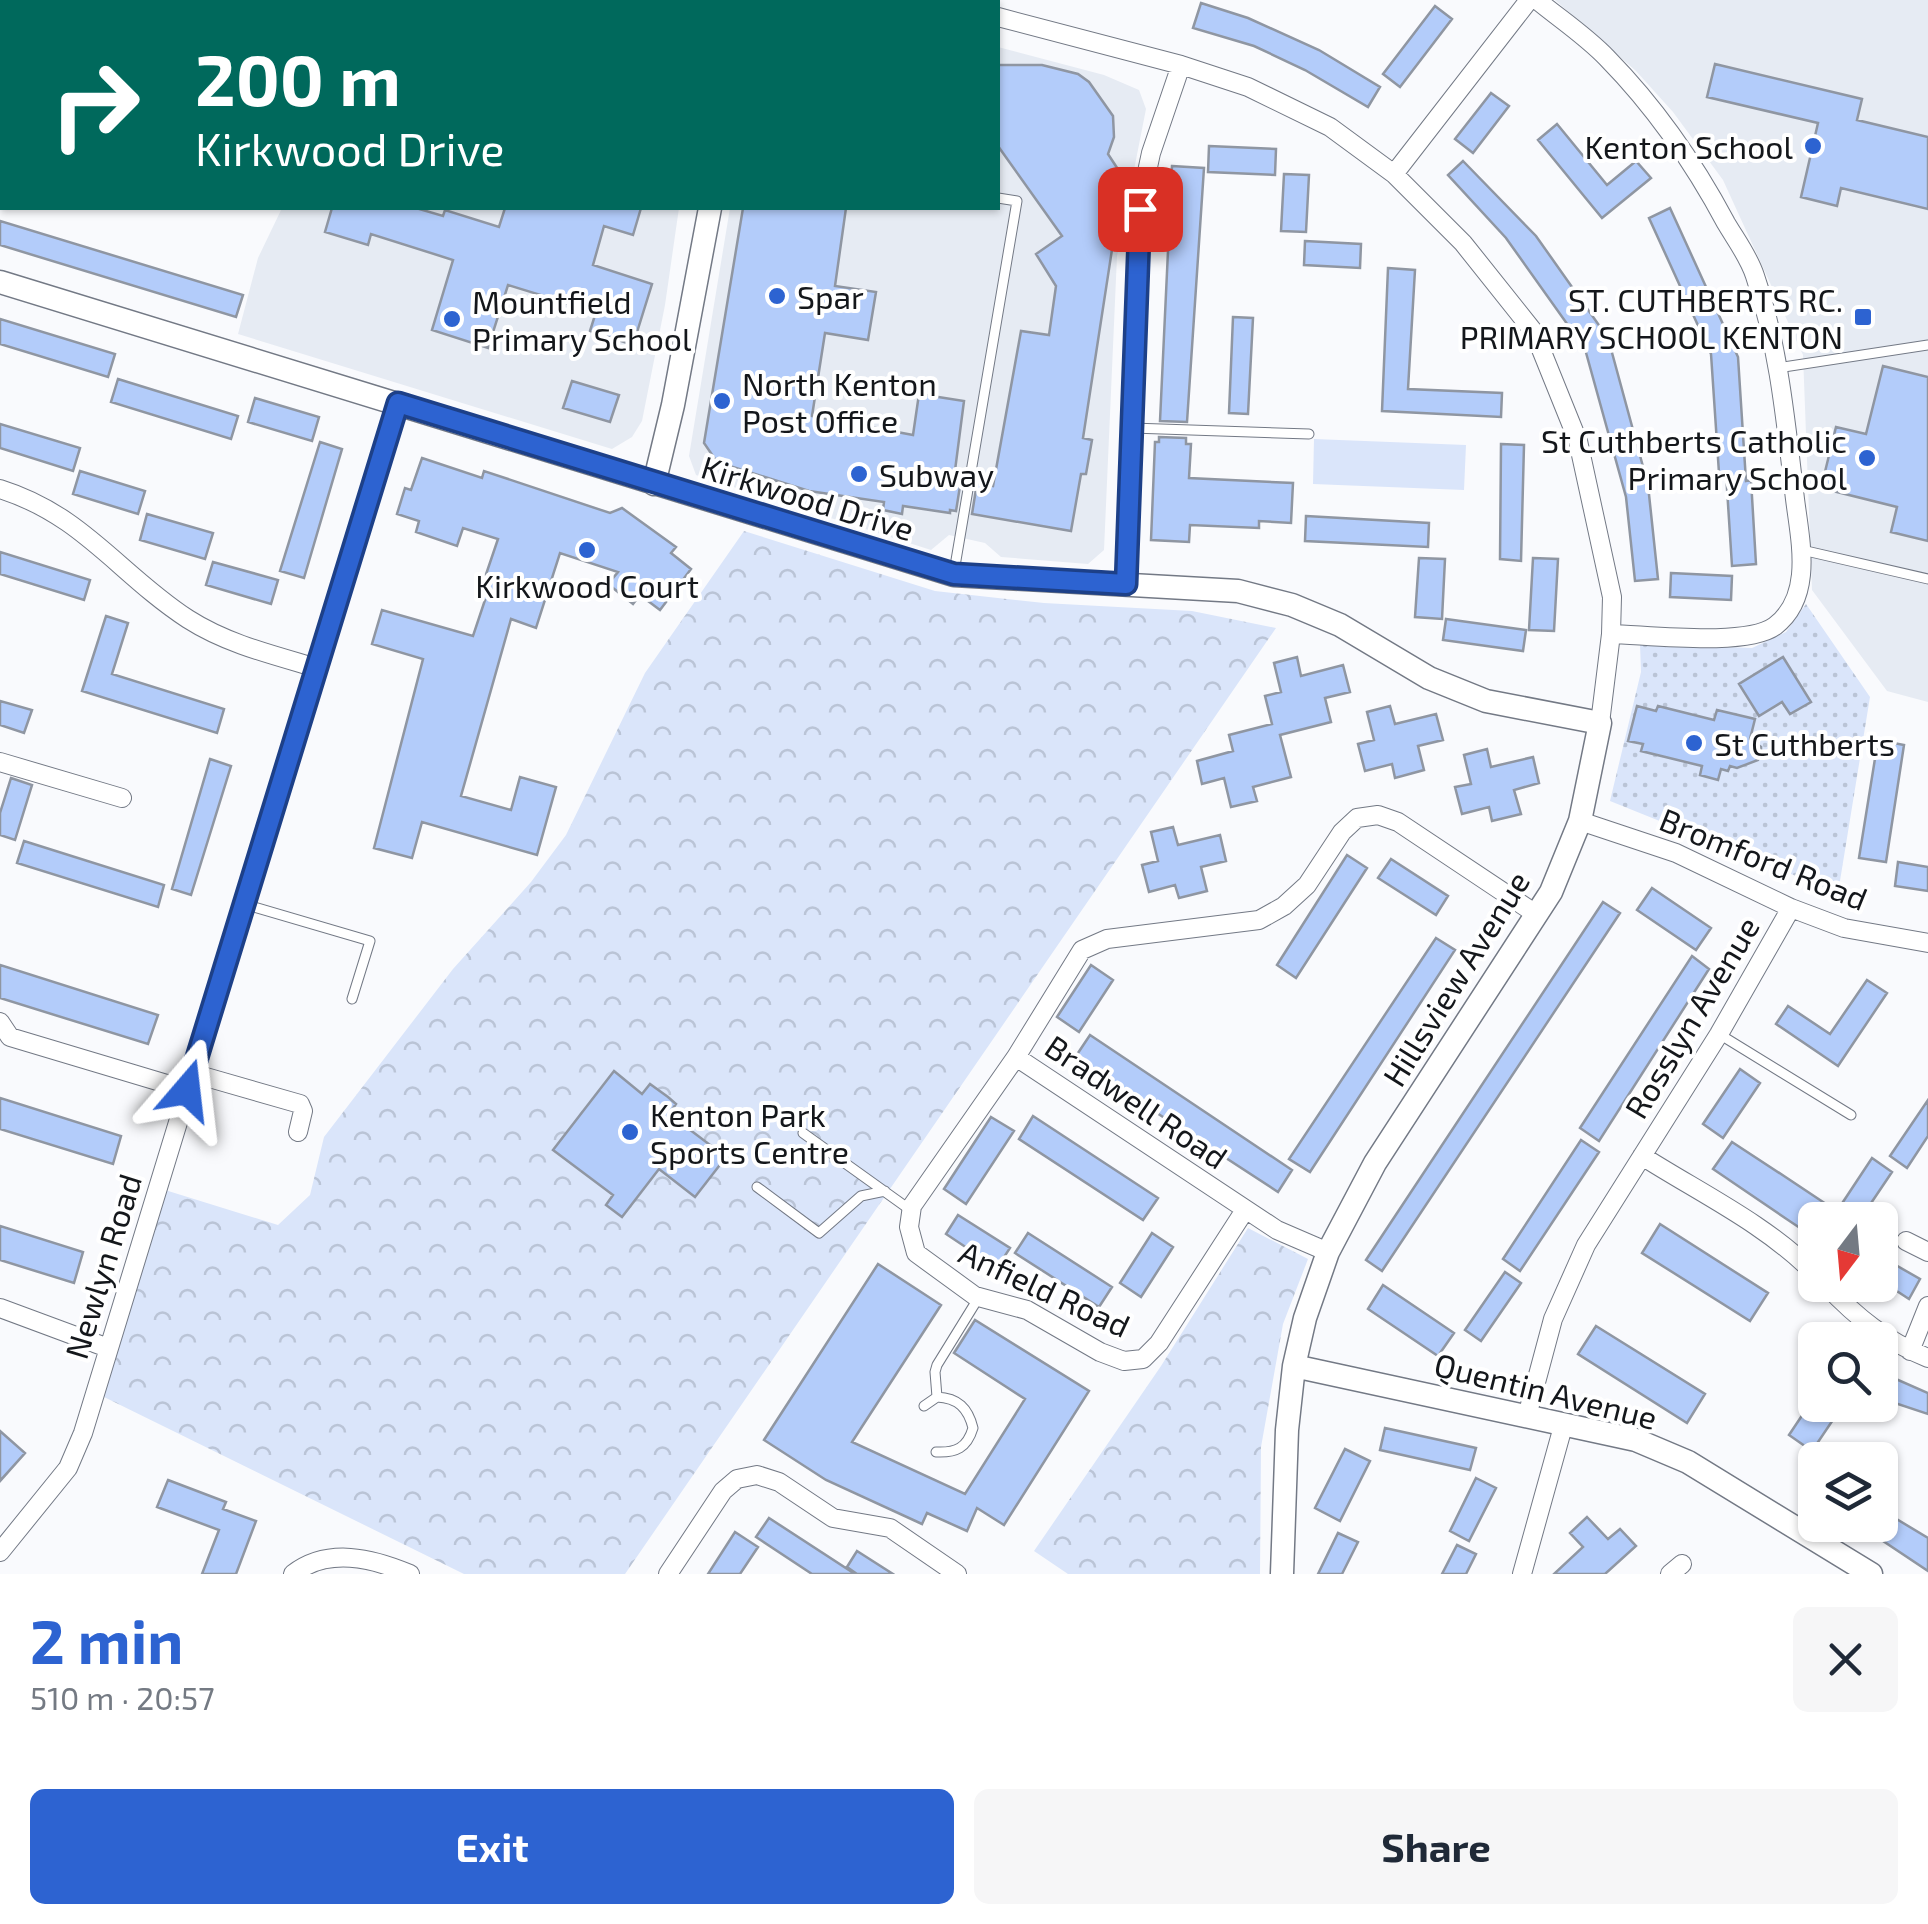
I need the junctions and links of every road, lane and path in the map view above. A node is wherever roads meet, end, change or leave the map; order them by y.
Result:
1 (1529, 0) edge
2 (1537, 0) edge
3 (1000, 18) edge
4 (1181, 64) junction
5 (1394, 174) junction
6 (1000, 198) edge
7 (710, 210) edge
8 (0, 282) edge
9 (1928, 345) edge
10 (1776, 368) junction
11 (398, 403) junction
12 (1131, 428) junction
13 (1309, 434) dead end
14 (654, 484) junction
15 (0, 489) edge
16 (1802, 550) junction
17 (954, 574) junction
18 (1928, 579) edge
19 (1126, 584) junction
20 (1611, 634) junction
21 (317, 668) junction
22 (1600, 723) junction
23 (0, 762) edge
24 (122, 798) dead end
25 (1580, 821) junction
26 (244, 904) junction
27 (1791, 908) junction
28 (1536, 914) junction
29 (1928, 943) edge
30 (352, 999) dead end
31 (0, 1022) edge
32 (1719, 1034) junction
33 (1016, 1057) junction
34 (189, 1081) junction
35 (1851, 1115) dead end
36 (298, 1132) dead end
37 (804, 1133) dead end
38 (1642, 1156) junction
39 (757, 1187) dead end
40 (884, 1191) junction
41 (1245, 1210) junction
42 (912, 1211) junction
43 (1906, 1242) dead end
44 (1328, 1252) junction
45 (1928, 1252) edge
46 (1798, 1257) edge
47 (979, 1297) junction
48 (1842, 1302) edge
49 (1928, 1306) edge
50 (0, 1308) edge
51 (108, 1348) junction
52 (1919, 1354) edge
53 (1294, 1366) junction
54 (937, 1398) junction
55 (924, 1406) dead end
56 (1527, 1416) junction
57 (1564, 1423) junction
58 (936, 1452) dead end
59 (0, 1552) edge
60 (1856, 1570) edge
61 (293, 1574) edge
62 (410, 1574) edge
63 (668, 1574) edge
64 (957, 1574) edge
65 (1282, 1574) edge
66 (1522, 1574) edge

1 - 5 street
2 - 10 street
3 - 4 street, Hillsview Avenue
4 - 5 street, Hillsview Avenue
4 - 12 street
5 - 20 street, Hillsview Avenue
6 - 17 lane
7 - 14 street
8 - 11 street, Kirkwood Drive
9 - 10 lane
10 - 16 street
11 - 14 street, Kirkwood Drive
11 - 21 street, Newlyn Road
12 - 13 lane
12 - 19 street
14 - 17 street, Kirkwood Drive
15 - 21 street
16 - 18 lane
16 - 20 street
17 - 19 street, Kirkwood Drive
19 - 22 street, Kirkwood Drive
20 - 22 street, Hillsview Avenue
21 - 26 street, Newlyn Road
22 - 25 street, Hillsview Avenue
23 - 24 street
25 - 27 street, Bromford Road
25 - 28 street, Hillsview Avenue
26 - 30 lane
26 - 34 street, Newlyn Road
27 - 29 street, Bromford Road
27 - 32 street, Rosslyn Avenue
28 - 33 street, Bradwell Road
28 - 44 street, Hillsview Avenue
31 - 34 street
32 - 35 lane
32 - 38 street, Rosslyn Avenue
33 - 41 street, Bradwell Road
33 - 42 street
34 - 36 street
34 - 51 street, Newlyn Road
37 - 40 lane
38 - 46 street
38 - 56 street, Rosslyn Avenue
39 - 40 lane
40 - 42 lane
41 - 44 street, Bradwell Road
41 - 47 street, Anfield Road
42 - 47 street, Anfield Road
43 - 45 street
44 - 53 street, Hillsview Avenue
47 - 54 lane
48 - 52 street
49 - 52 street
50 - 51 street
51 - 59 street, Newlyn Road
53 - 56 street, Quentin Avenue
53 - 65 street, Hillsview Avenue
54 - 55 lane
54 - 58 lane
56 - 57 street, Quentin Avenue
57 - 60 street, Quentin Avenue
57 - 66 street
61 - 62 street
63 - 64 street

